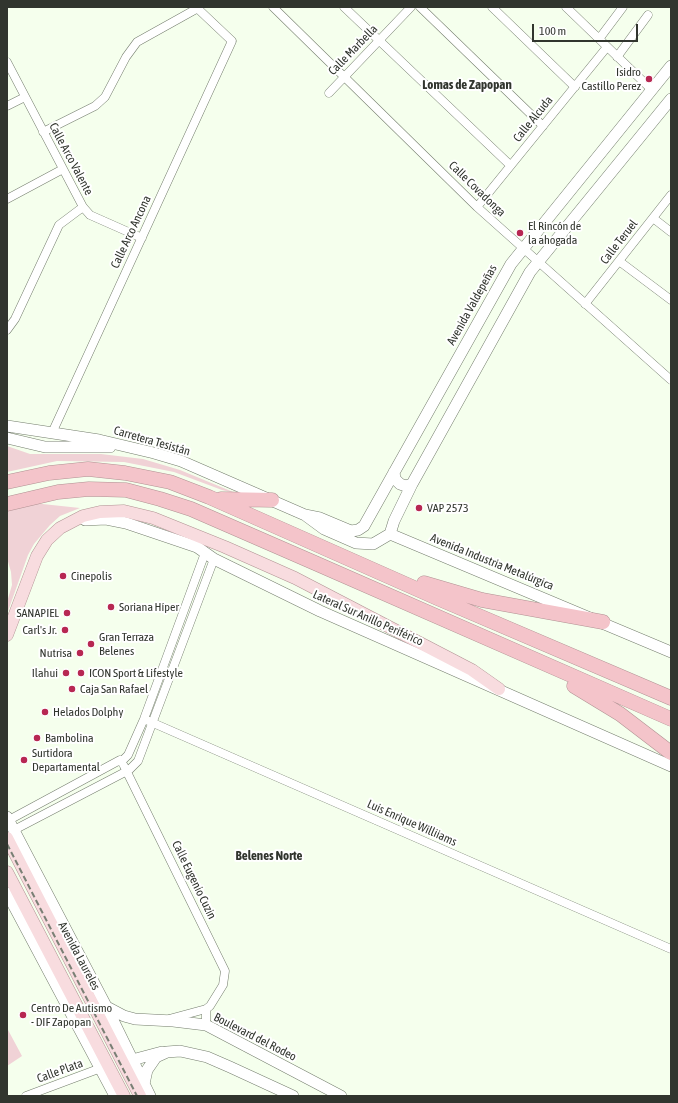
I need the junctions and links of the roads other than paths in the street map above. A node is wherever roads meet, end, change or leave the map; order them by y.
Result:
1 (273, 7) edge
2 (344, 7) edge
3 (410, 7) edge
4 (420, 7) edge
5 (492, 7) edge
6 (566, 7) edge
7 (623, 7) edge
8 (197, 8) edge
9 (648, 15) dead end
10 (599, 39) junction
11 (378, 41) junction
12 (607, 47) junction
13 (617, 57) junction
14 (7, 62) edge
15 (671, 66) edge
16 (344, 76) junction
17 (575, 87) junction
18 (652, 90) junction
19 (329, 93) dead end
20 (25, 97) junction
21 (671, 99) edge
22 (7, 106) edge
23 (543, 126) junction
24 (43, 132) junction
25 (510, 166) junction
26 (63, 169) junction
27 (671, 195) edge
28 (7, 199) edge
29 (83, 207) junction
30 (477, 207) junction
31 (653, 218) junction
32 (671, 232) edge
33 (142, 238) junction
34 (522, 248) junction
35 (538, 261) junction
36 (619, 261) junction
37 (671, 300) edge
38 (585, 304) junction
39 (7, 330) edge
40 (671, 380) edge
41 (7, 426) edge
42 (52, 433) junction
43 (7, 438) edge
44 (128, 447) junction
45 (394, 472) junction
46 (7, 482) edge
47 (412, 484) junction
48 (209, 497) junction
49 (272, 500) junction
50 (7, 504) edge
51 (305, 515) junction
52 (54, 533) junction
53 (390, 534) junction
54 (210, 556) junction
55 (355, 562) junction
56 (399, 601) junction
57 (603, 622) junction
58 (176, 630) junction
59 (186, 634) junction
60 (7, 635) edge
61 (671, 652) edge
62 (499, 689) junction
63 (671, 698) edge
64 (144, 719) junction
65 (671, 720) edge
66 (153, 723) junction
67 (671, 753) edge
68 (120, 760) junction
69 (671, 766) edge
70 (126, 770) junction
71 (8, 818) edge
72 (10, 834) edge
73 (7, 872) edge
74 (7, 893) edge
75 (671, 949) edge
76 (106, 1006) junction
77 (206, 1009) junction
78 (165, 1020) junction
79 (150, 1021) junction
80 (206, 1025) junction
81 (112, 1031) junction
82 (95, 1042) junction
83 (168, 1052) junction
84 (128, 1059) junction
85 (105, 1067) junction
86 (144, 1084) junction
87 (26, 1096) edge
88 (115, 1096) edge
89 (124, 1096) edge
90 (140, 1096) edge
91 (150, 1096) edge
92 (293, 1096) edge
93 (341, 1096) edge

1 - 16 street, Calle Covadonga
2 - 11 street
3 - 11 street, Calle Marbella
4 - 23 street
5 - 17 street
6 - 10 street
7 - 10 street
8 - 24 street
8 - 33 street, Calle Arco Ancona
9 - 13 street
10 - 12 street
11 - 16 street, Calle Marbella
11 - 25 street
12 - 13 street
12 - 17 street, Calle Alcuda
13 - 18 street
14 - 20 street, Calle Arco Valente
15 - 18 main road, Avenida Valdepeñas
16 - 19 street, Calle Marbella
16 - 30 street, Calle Covadonga
17 - 23 street, Calle Alcuda
18 - 34 main road, Avenida Valdepeñas
20 - 22 street
20 - 24 street, Calle Arco Valente
21 - 35 main road
23 - 25 street, Calle Alcuda
24 - 26 street, Calle Arco Valente
25 - 30 street, Calle Alcuda
26 - 28 street
26 - 29 street, Calle Arco Valente
27 - 31 street, Calle Teruel
29 - 33 street, Calle Arco Valente
29 - 39 street
30 - 34 street, Calle Covadonga
31 - 32 street
31 - 36 street, Calle Teruel
33 - 42 street, Calle Arco Ancona
34 - 35 street, Calle Covadonga
34 - 45 main road, Avenida Valdepeñas
35 - 38 street, Calle Covadonga
35 - 47 main road
36 - 37 street
36 - 38 street, Calle Teruel
38 - 40 street, Calle Covadonga
41 - 42 main road, Carretera Tesistán
42 - 44 main road, Carretera Tesistán
43 - 44 main road
44 - 49 main road, Carretera Tesistán
45 - 47 main road
45 - 51 main road, Avenida Valdepeñas
46 - 48 highway
47 - 53 main road
48 - 49 highway
48 - 55 highway
49 - 51 main road, Carretera Tesistán
50 - 56 highway
51 - 53 main road
52 - 54 main road, Lateral Sur Anillo Periférico
52 - 60 main road
52 - 62 main road
53 - 57 main road, Avenida Industria Metalúrgica
54 - 58 street
54 - 59 street
54 - 62 main road, Lateral Sur Anillo Periférico
55 - 57 highway
55 - 63 highway
56 - 65 highway
56 - 67 highway
57 - 61 main road, Avenida Industria Metalúrgica
58 - 59 street
58 - 64 street
59 - 66 street
62 - 69 main road, Lateral Sur Anillo Periférico
64 - 66 street, Luis Enrique Williiams
64 - 68 street
66 - 70 street
66 - 75 street, Luis Enrique Williiams
68 - 70 street, Calle Eugenio Cuzin
68 - 71 street
70 - 72 street
70 - 77 street, Calle Eugenio Cuzin
71 - 72 main road, Avenida Laureles
72 - 76 main road, Avenida Laureles
72 - 81 main road, Avenida Laureles
73 - 82 main road, Avenida Laureles
74 - 85 main road, Avenida Laureles
76 - 79 main road, Boulevard del Rodeo
76 - 81 main road, Avenida Laureles
77 - 78 street
77 - 80 street
78 - 79 main road, Boulevard del Rodeo
78 - 80 main road, Boulevard del Rodeo
79 - 81 main road
80 - 93 main road, Boulevard del Rodeo
81 - 82 main road
81 - 84 main road, Avenida Laureles
82 - 85 main road, Avenida Laureles
83 - 84 main road
83 - 86 main road
83 - 92 main road
84 - 85 main road
84 - 86 main road, Avenida Laureles
84 - 90 main road, Avenida Laureles
85 - 87 street, Calle Plata
85 - 88 main road, Avenida Laureles
85 - 89 main road, Avenida Laureles
86 - 91 main road, Avenida Laureles

